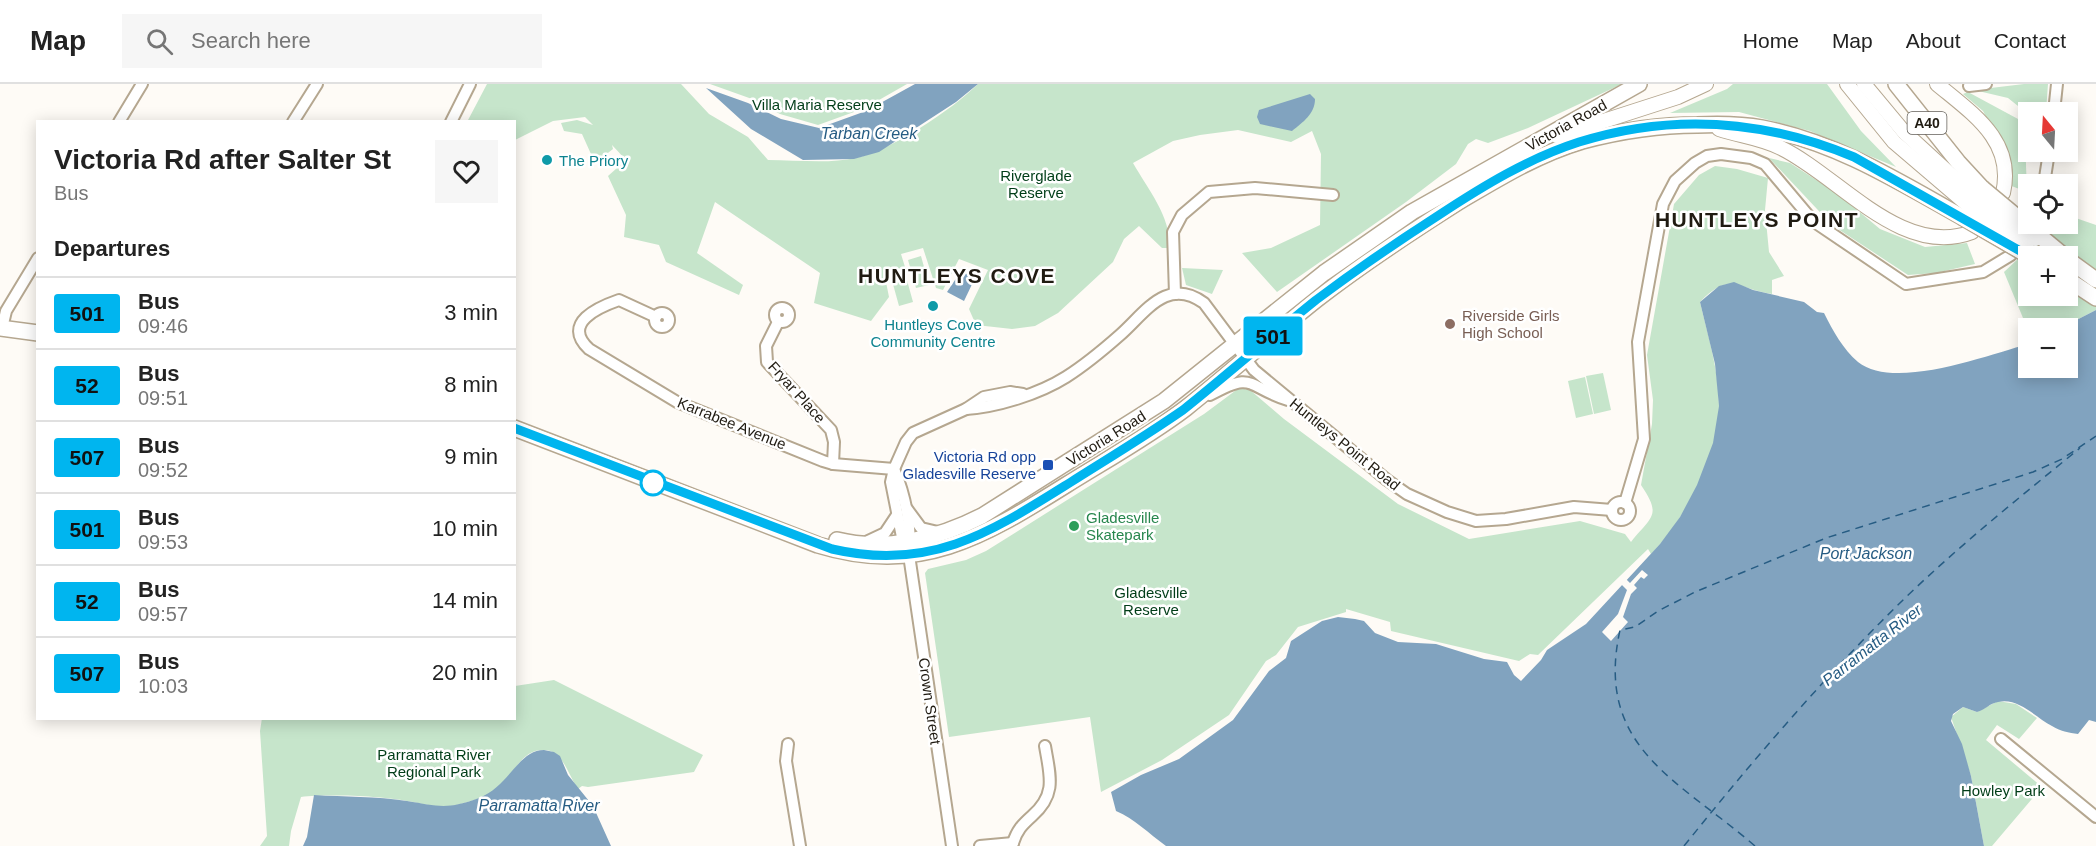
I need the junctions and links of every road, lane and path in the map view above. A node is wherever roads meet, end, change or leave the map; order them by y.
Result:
1 (142, 84) edge
2 (316, 84) edge
3 (470, 84) edge
4 (1639, 84) edge
5 (1706, 84) edge
6 (1847, 84) edge
7 (1864, 84) edge
8 (1896, 84) edge
9 (1937, 84) edge
10 (1986, 84) edge
11 (2058, 84) edge
12 (1969, 86) dead end
13 (2055, 102) edge
14 (120, 120) edge
15 (294, 120) edge
16 (452, 120) edge
17 (1709, 125) junction
18 (1503, 159) junction
19 (2003, 194) dead end
20 (1333, 195) dead end
21 (1972, 202) junction
22 (1972, 232) dead end
23 (2018, 246) edge
24 (2024, 246) edge
25 (2045, 246) edge
26 (2011, 255) dead end
27 (36, 261) edge
28 (2078, 267) edge
29 (2096, 280) edge
30 (2078, 286) edge
31 (1175, 294) junction
32 (2096, 298) edge
33 (656, 317) dead end
34 (778, 322) dead end
35 (1, 331) edge
36 (36, 333) edge
37 (36, 341) edge
38 (1235, 346) junction
39 (1245, 359) junction
40 (1294, 402) junction
41 (1183, 410) junction
42 (516, 418) edge
43 (516, 429) edge
44 (833, 464) junction
45 (894, 469) junction
46 (901, 509) junction
47 (957, 527) junction
48 (856, 544) junction
49 (907, 546) junction
50 (2001, 739) dead end
51 (788, 744) dead end
52 (1044, 746) dead end
53 (2096, 817) edge
54 (1014, 844) edge
55 (800, 846) edge
56 (952, 846) edge
57 (980, 846) edge

1 - 14 street
2 - 15 street
3 - 16 street
4 - 18 highway, Victoria Road / A40
5 - 18 main road
6 - 21 main road
7 - 21 main road
8 - 21 highway, Victoria Road / A40
9 - 19 main road
10 - 12 street
11 - 13 street
17 - 21 highway, Victoria Road / A40
17 - 22 main road
17 - 39 highway, Victoria Road / A40
18 - 38 highway, Victoria Road / A40
20 - 31 street
21 - 23 highway, Victoria Road / A40, bridge
21 - 24 main road, bridge
21 - 25 highway, Victoria Road / A40, bridge
26 - 40 street, Huntleys Point Road
27 - 35 street
28 - 29 highway, Victoria Road / A40
30 - 32 highway
31 - 38 street, Huntleys Point Road
31 - 45 street
33 - 44 street, Karrabee Avenue
34 - 44 street, Fryar Place
35 - 36 highway
35 - 37 highway
38 - 39 street, Huntleys Point Road
38 - 47 highway, Victoria Road / A40
39 - 40 street, Huntleys Point Road
39 - 41 highway, Victoria Road / A40
40 - 41 street
41 - 49 highway, Victoria Road / A40
42 - 48 highway, Victoria Road / A40
43 - 49 highway, Victoria Road / A40
44 - 45 street, Karrabee Avenue
45 - 46 street, Crown Street
46 - 47 street
46 - 48 street
46 - 49 street, Crown Street
47 - 49 highway, Victoria Road / A40
48 - 49 highway, Victoria Road / A40
49 - 56 street, Crown Street
50 - 53 street
51 - 55 street
52 - 54 street
54 - 57 street

